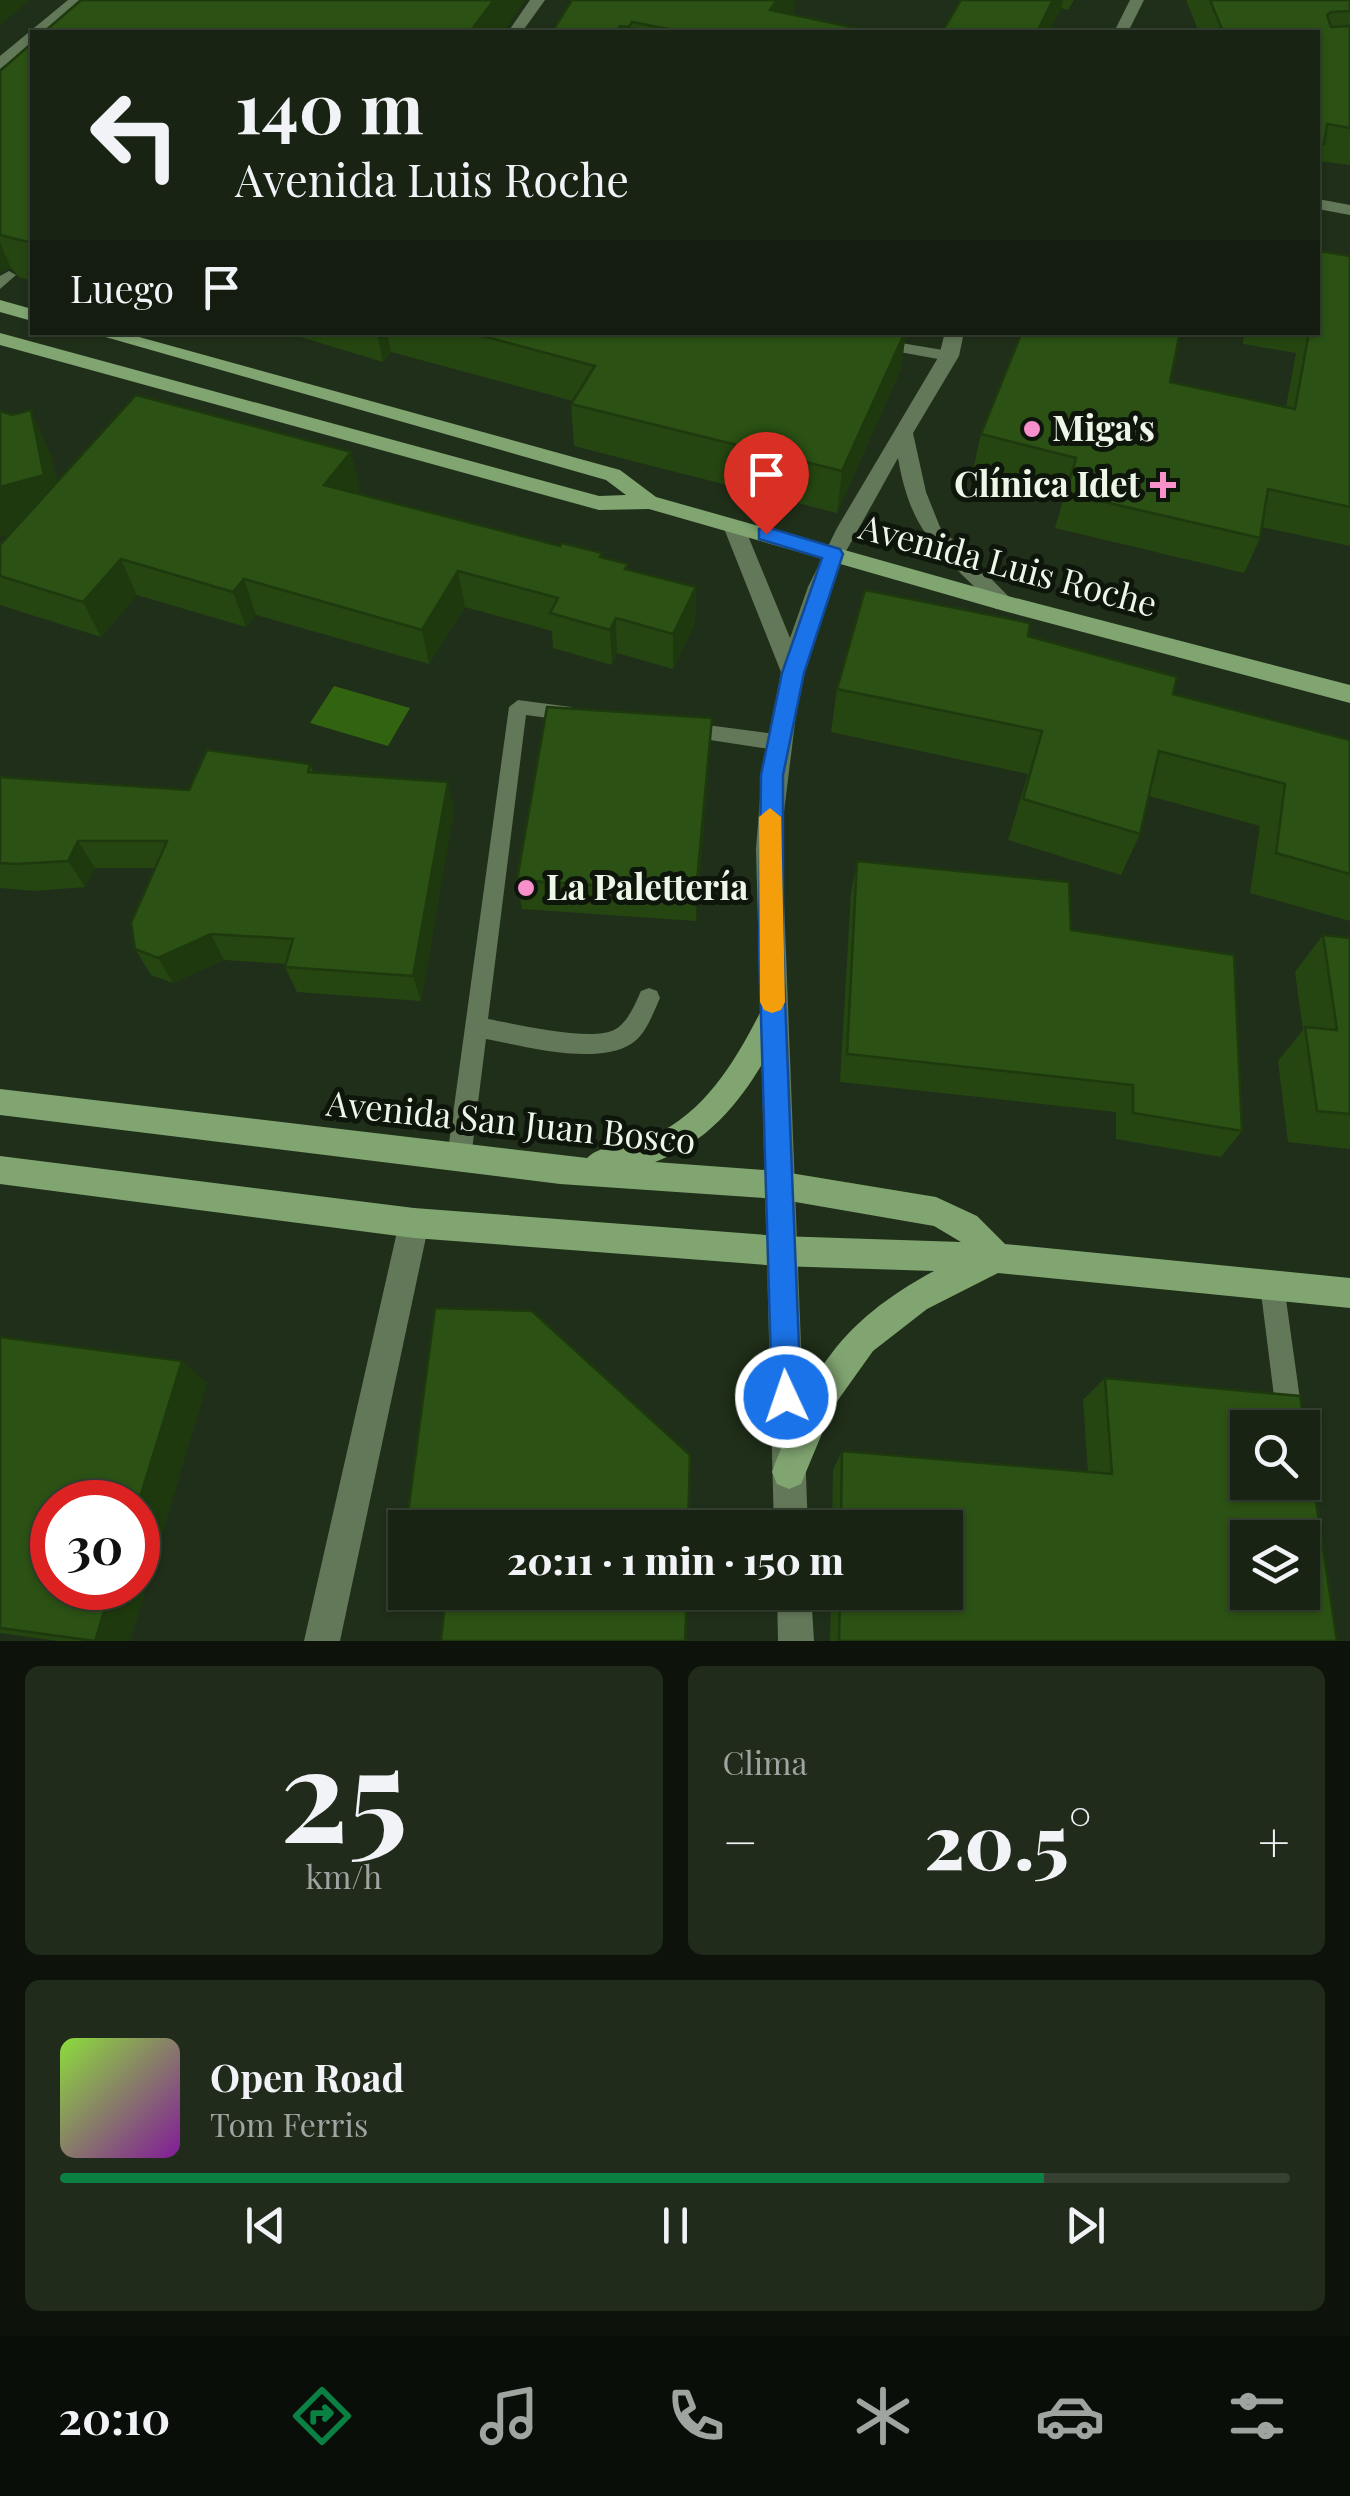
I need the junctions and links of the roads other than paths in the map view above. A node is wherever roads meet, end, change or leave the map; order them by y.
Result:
1 (77, 0) edge
2 (538, 0) edge
3 (1137, 0) edge
4 (41, 30) edge
5 (516, 30) edge
6 (1122, 30) edge
7 (30, 39) edge
8 (0, 64) edge
9 (1320, 204) edge
10 (1350, 210) edge
11 (0, 306) edge
12 (30, 314) edge
13 (108, 335) edge
14 (954, 335) edge
15 (0, 339) edge
16 (861, 341) edge
17 (949, 356) junction
18 (904, 435) junction
19 (649, 502) junction
20 (734, 526) junction
21 (834, 554) junction
22 (1004, 603) junction
23 (793, 673) junction
24 (1350, 694) edge
25 (592, 717) edge
26 (666, 727) edge
27 (776, 742) junction
28 (649, 998) dead end
29 (773, 1016) junction
30 (476, 1027) junction
31 (0, 1102) edge
32 (458, 1158) junction
33 (0, 1170) edge
34 (560, 1170) junction
35 (778, 1185) junction
36 (414, 1222) junction
37 (780, 1252) junction
38 (998, 1258) junction
39 (1272, 1285) junction
40 (1350, 1293) edge
41 (1289, 1410) edge
42 (789, 1472) junction
43 (790, 1510) edge
44 (795, 1610) edge
45 (322, 1641) edge
46 (796, 1641) edge

1 - 4 street
2 - 5 street
3 - 6 street
7 - 8 street
9 - 10 street
11 - 12 main road
13 - 19 main road, Avenida Luis Roche
14 - 17 street
15 - 19 main road, Avenida Luis Roche
16 - 17 lane
17 - 18 street
18 - 21 street
18 - 22 street
19 - 20 main road, Avenida Luis Roche
20 - 21 main road, Avenida Luis Roche
20 - 23 street
21 - 22 main road, Avenida Luis Roche
21 - 23 street
22 - 24 main road, Avenida Luis Roche
23 - 27 street
25 - 30 lane
26 - 27 lane
27 - 29 street
28 - 30 lane
29 - 34 main road
29 - 35 street
30 - 32 lane
31 - 32 main road, Avenida San Juan Bosco
32 - 34 main road, Avenida San Juan Bosco
33 - 36 main road
34 - 35 main road, Avenida San Juan Bosco
35 - 37 street
35 - 38 main road, Avenida San Juan Bosco
36 - 37 main road
36 - 45 street
37 - 38 main road
37 - 42 street
38 - 39 main road
38 - 42 main road
39 - 40 main road
39 - 41 lane
42 - 43 street
44 - 46 street

